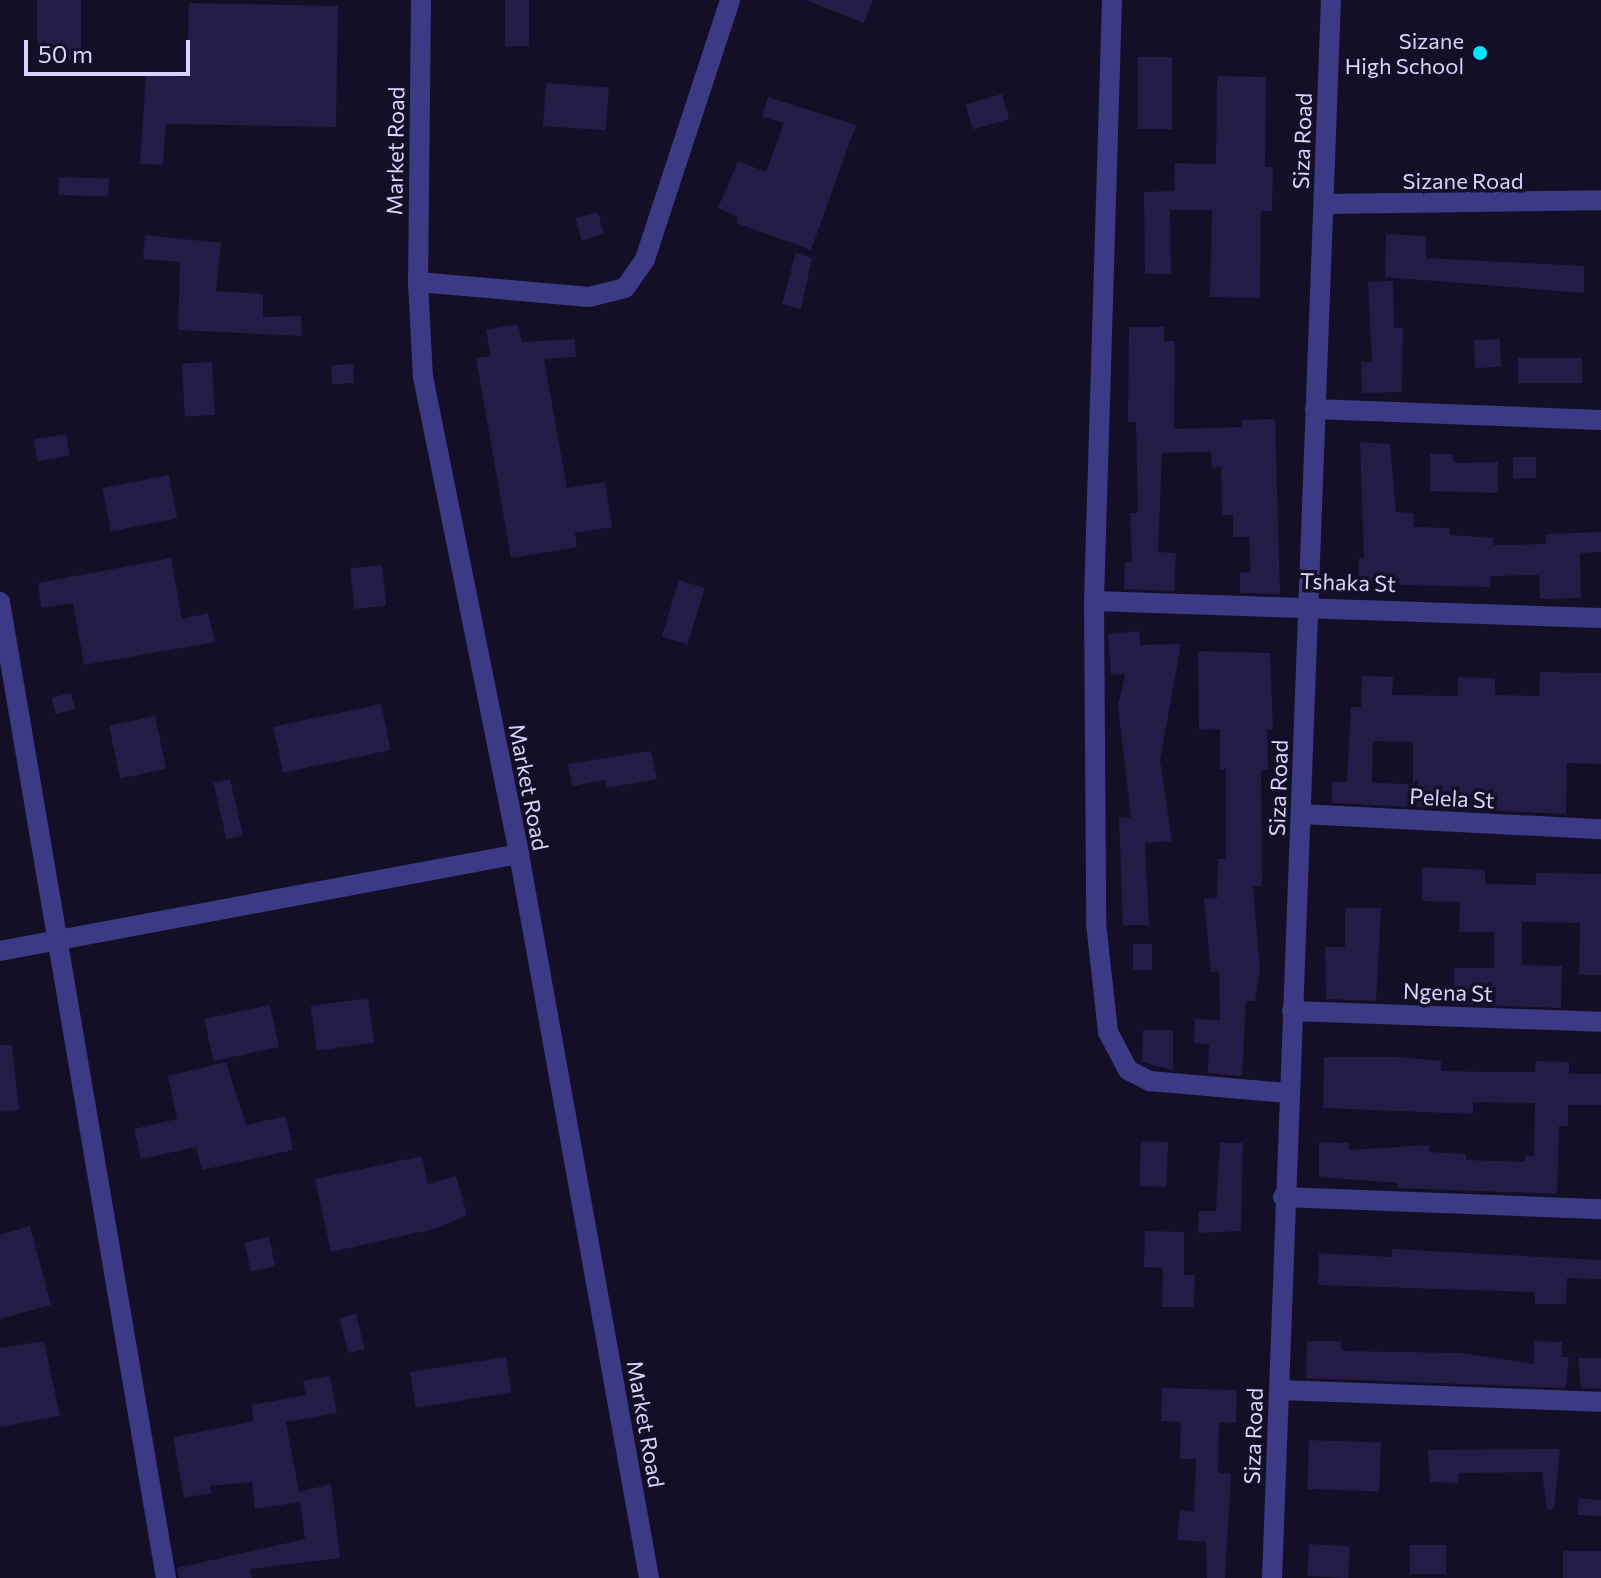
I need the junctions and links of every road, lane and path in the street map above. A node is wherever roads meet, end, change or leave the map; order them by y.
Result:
1 (421, 0) edge
2 (730, 0) edge
3 (1112, 0) edge
4 (1331, 0) edge
5 (1601, 200) edge
6 (1324, 204) junction
7 (418, 282) junction
8 (1315, 409) junction
9 (1601, 420) edge
10 (1094, 601) junction
11 (0, 602) edge
12 (1309, 604) junction
13 (1601, 618) edge
14 (1301, 814) junction
15 (1601, 829) edge
16 (519, 854) junction
17 (56, 940) junction
18 (0, 951) edge
19 (1292, 1011) junction
20 (1601, 1022) edge
21 (1287, 1093) junction
22 (1283, 1197) junction
23 (1601, 1209) edge
24 (1279, 1390) junction
25 (1601, 1402) edge
26 (166, 1578) edge
27 (649, 1578) edge
28 (1272, 1578) edge

1 - 7 street, Market Road
2 - 7 street
3 - 10 street
4 - 6 street, Siza Road
5 - 6 street, Sizane Road
6 - 8 street, Siza Road
7 - 16 street, Market Road
8 - 9 street
8 - 12 street, Siza Road
10 - 12 street, Tshaka St
10 - 21 street
11 - 17 street
12 - 13 street, Tshaka St
12 - 14 street, Siza Road
14 - 15 street, Pelela St
14 - 19 street, Siza Road
16 - 17 street
16 - 27 street, Market Road
17 - 18 street
17 - 26 street
19 - 20 street, Ngena St
19 - 21 street, Siza Road
21 - 22 street, Siza Road
22 - 23 street
22 - 24 street, Siza Road
24 - 25 street
24 - 28 street, Siza Road

